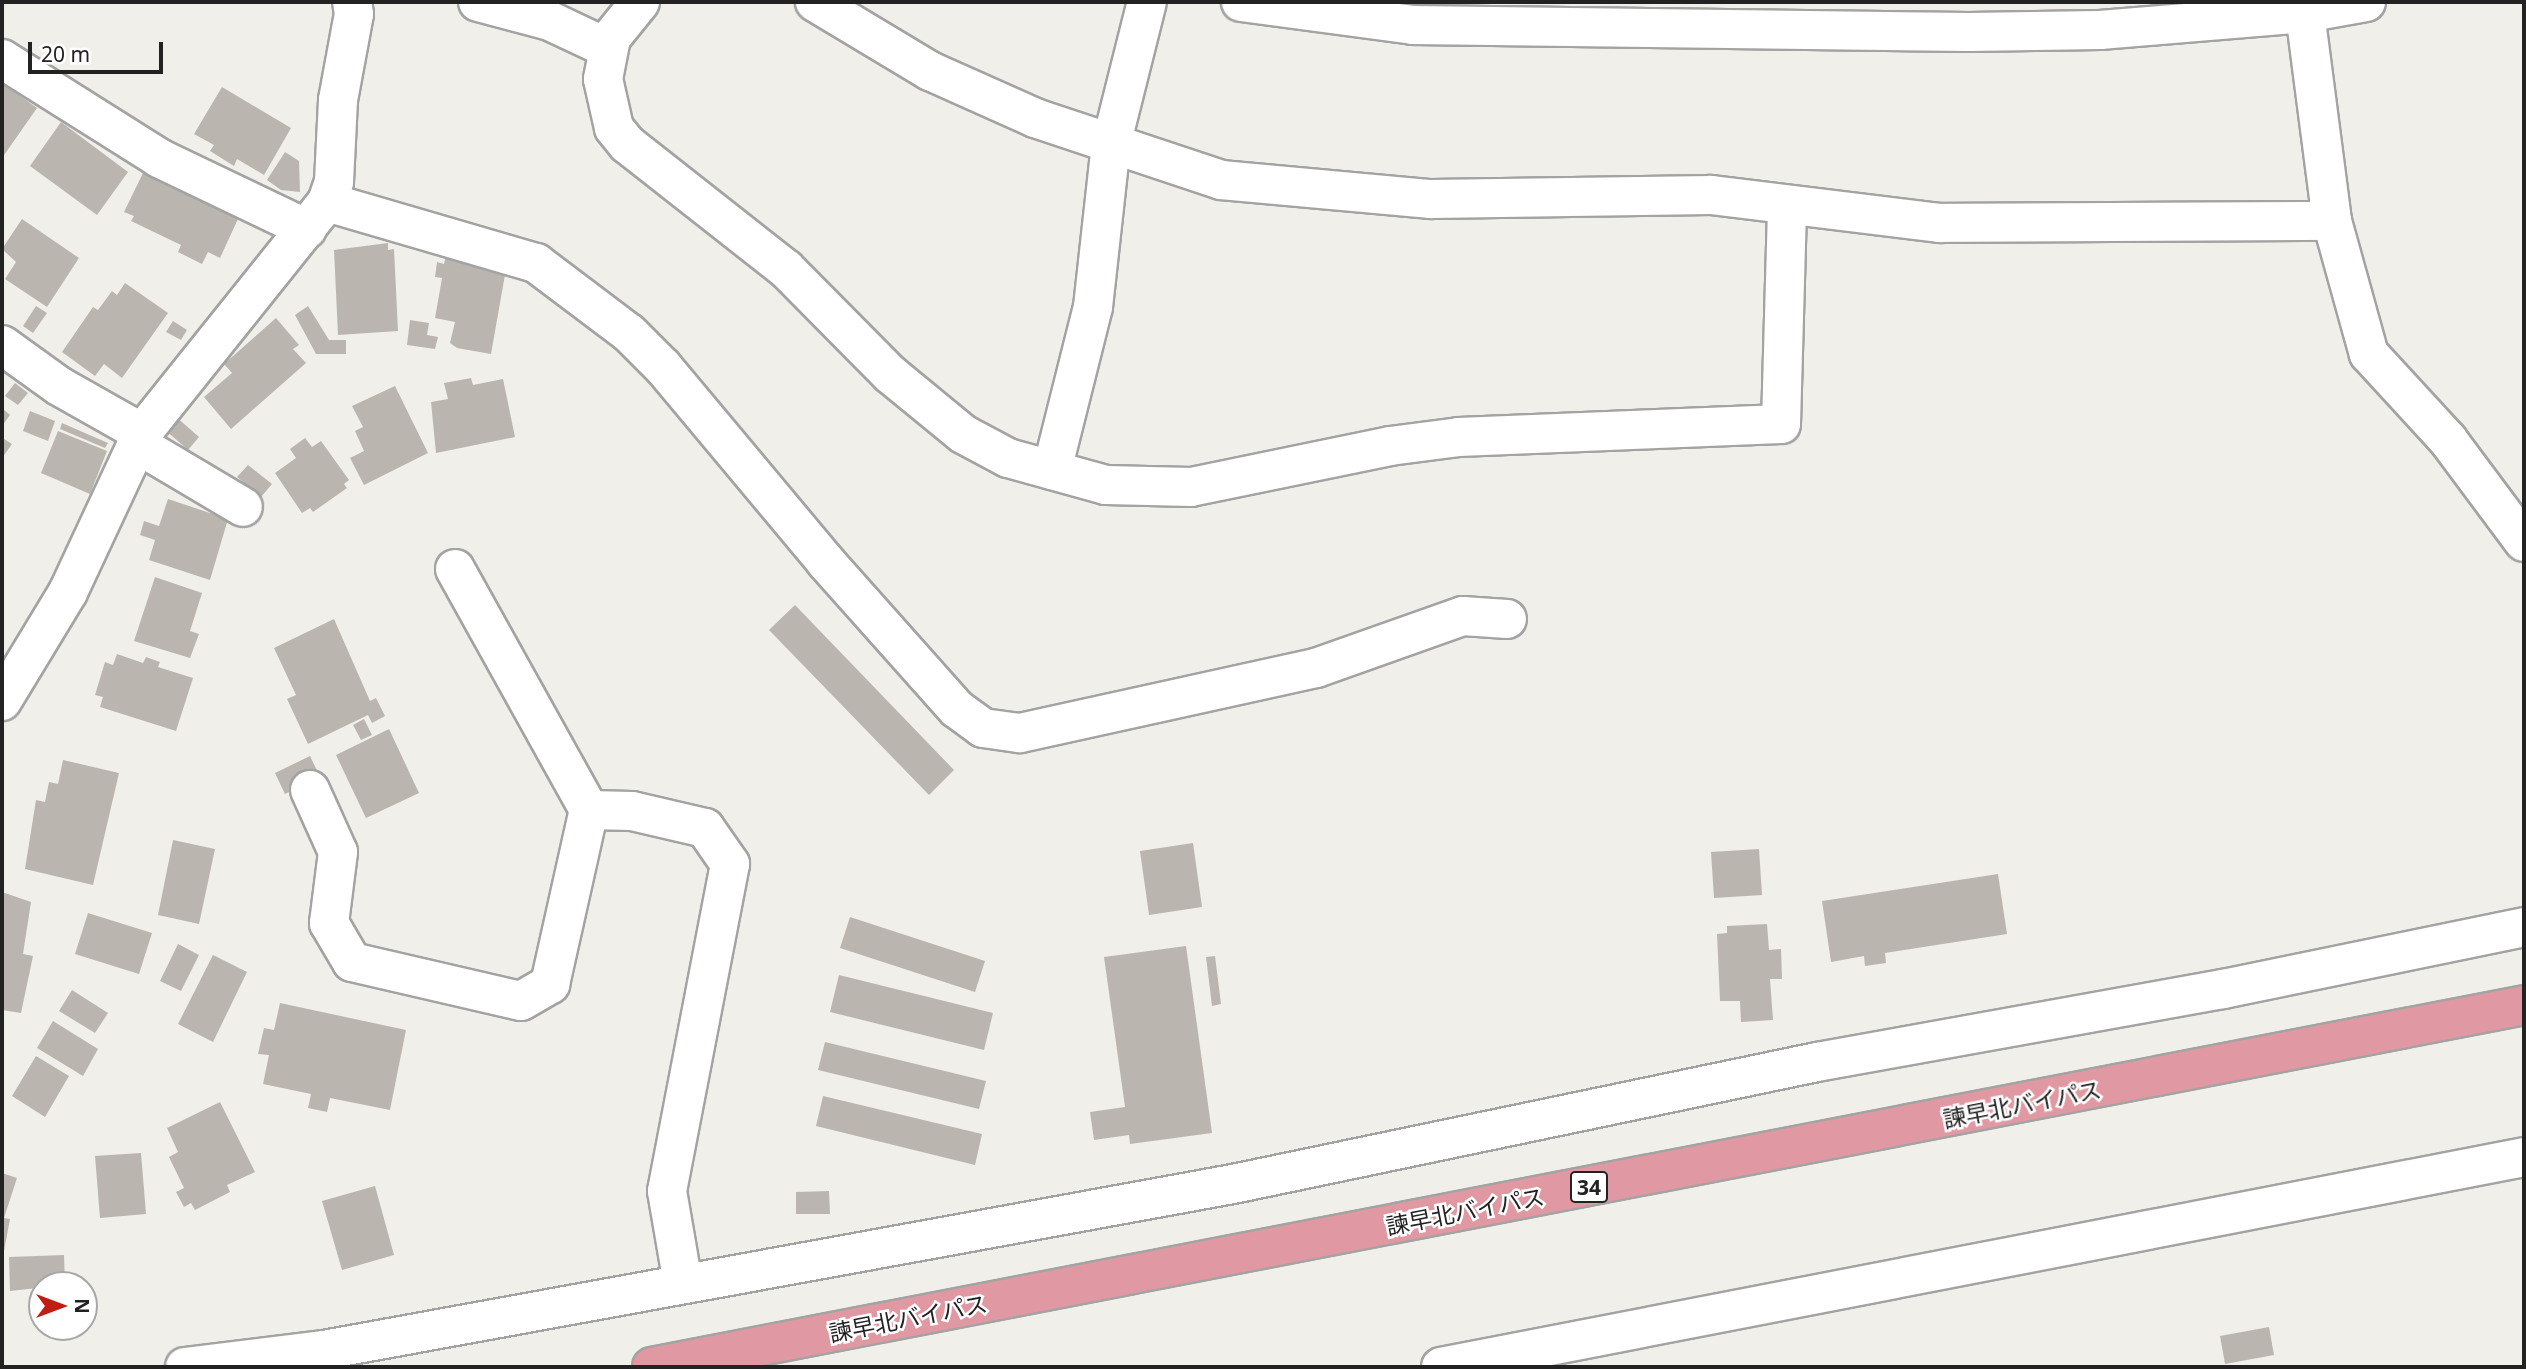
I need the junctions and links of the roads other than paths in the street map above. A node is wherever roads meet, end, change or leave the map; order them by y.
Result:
1 (352, 2) edge
2 (478, 2) edge
3 (640, 2) edge
4 (815, 2) edge
5 (1147, 2) edge
6 (1241, 2) edge
7 (2366, 2) edge
8 (2185, 12) edge
9 (2305, 13) junction
10 (1717, 14) edge
11 (607, 48) junction
12 (2, 59) edge
13 (1111, 145) junction
14 (1787, 205) junction
15 (317, 216) junction
16 (2332, 221) junction
17 (2, 345) edge
18 (139, 438) junction
19 (1052, 470) junction
20 (243, 507) dead end
21 (2524, 542) edge
22 (455, 569) dead end
23 (1507, 619) dead end
24 (2, 701) edge
25 (310, 790) dead end
26 (589, 810) junction
27 (2524, 927) edge
28 (2524, 1005) edge
29 (2524, 1157) edge
30 (683, 1284) junction
31 (185, 1367) edge
32 (652, 1367) edge
33 (1441, 1367) edge

1 - 15 street
2 - 11 street
3 - 11 street
4 - 13 street
5 - 13 street
6 - 10 street
7 - 9 street
8 - 9 street
8 - 10 street
9 - 16 street
11 - 19 street
12 - 15 street
13 - 14 street
13 - 19 street
14 - 16 street
14 - 19 street
15 - 18 street
15 - 23 street
16 - 21 street
17 - 18 street
18 - 20 street
18 - 24 street
22 - 26 street
25 - 26 street
26 - 30 street
27 - 30 street
28 - 32 highway, 諫早北バイパス / 34
29 - 33 street
30 - 31 street

